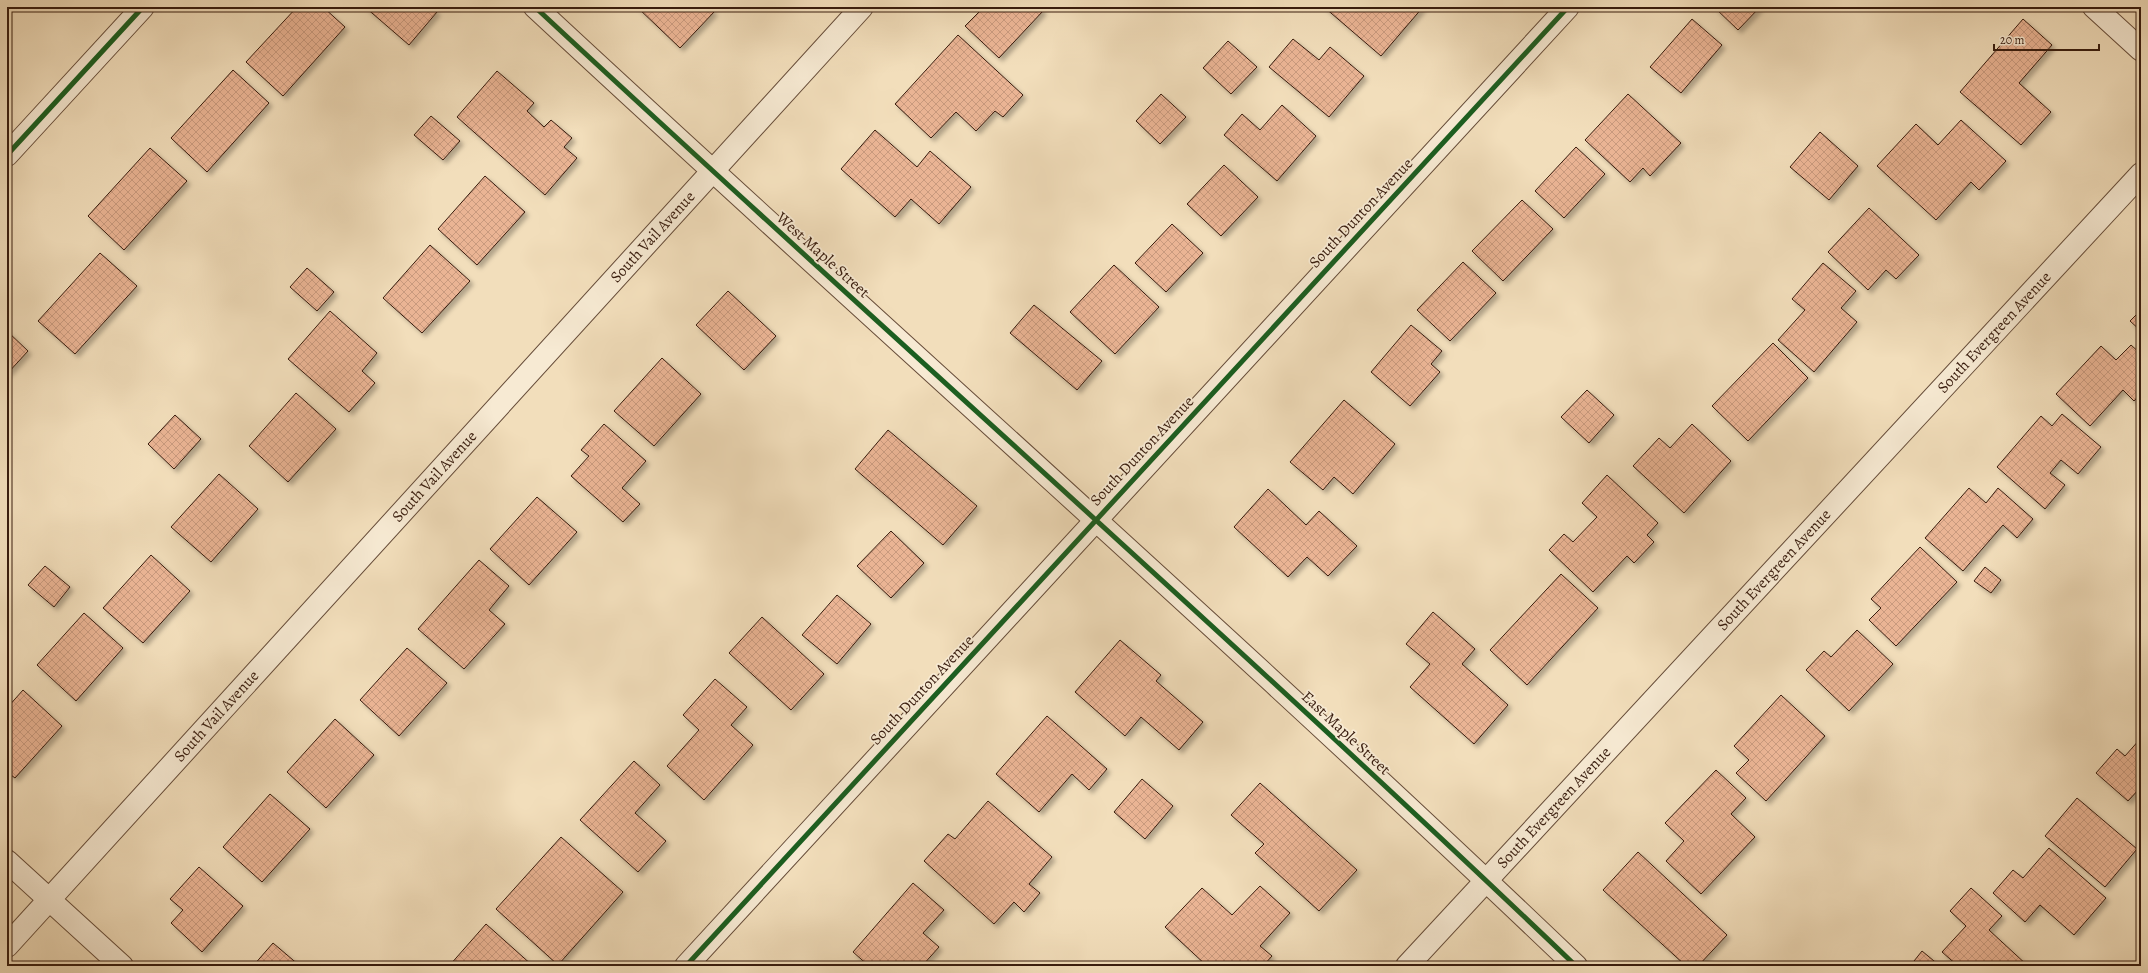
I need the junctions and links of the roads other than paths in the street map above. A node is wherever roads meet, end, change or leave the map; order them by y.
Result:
1 (143, 7) edge
2 (534, 7) edge
3 (862, 7) edge
4 (1568, 7) edge
5 (2094, 7) edge
6 (2141, 50) edge
7 (7, 155) edge
8 (713, 173) junction
9 (2141, 174) edge
10 (1096, 520) junction
11 (7, 861) edge
12 (1486, 880) junction
13 (51, 900) junction
14 (7, 946) edge
15 (122, 966) edge
16 (686, 966) edge
17 (1407, 966) edge
18 (1576, 966) edge

1 - 7 street
2 - 8 street, West Maple Street
3 - 8 street, South Vail Avenue
4 - 10 street, South Dunton Avenue
5 - 6 street
8 - 10 street, West Maple Street
8 - 13 street, South Vail Avenue
9 - 12 street, South Evergreen Avenue
10 - 12 street, East Maple Street
10 - 16 street, South Dunton Avenue
11 - 13 street
12 - 17 street, South Evergreen Avenue
12 - 18 street, East Maple Street
13 - 14 street, South Vail Avenue
13 - 15 street

